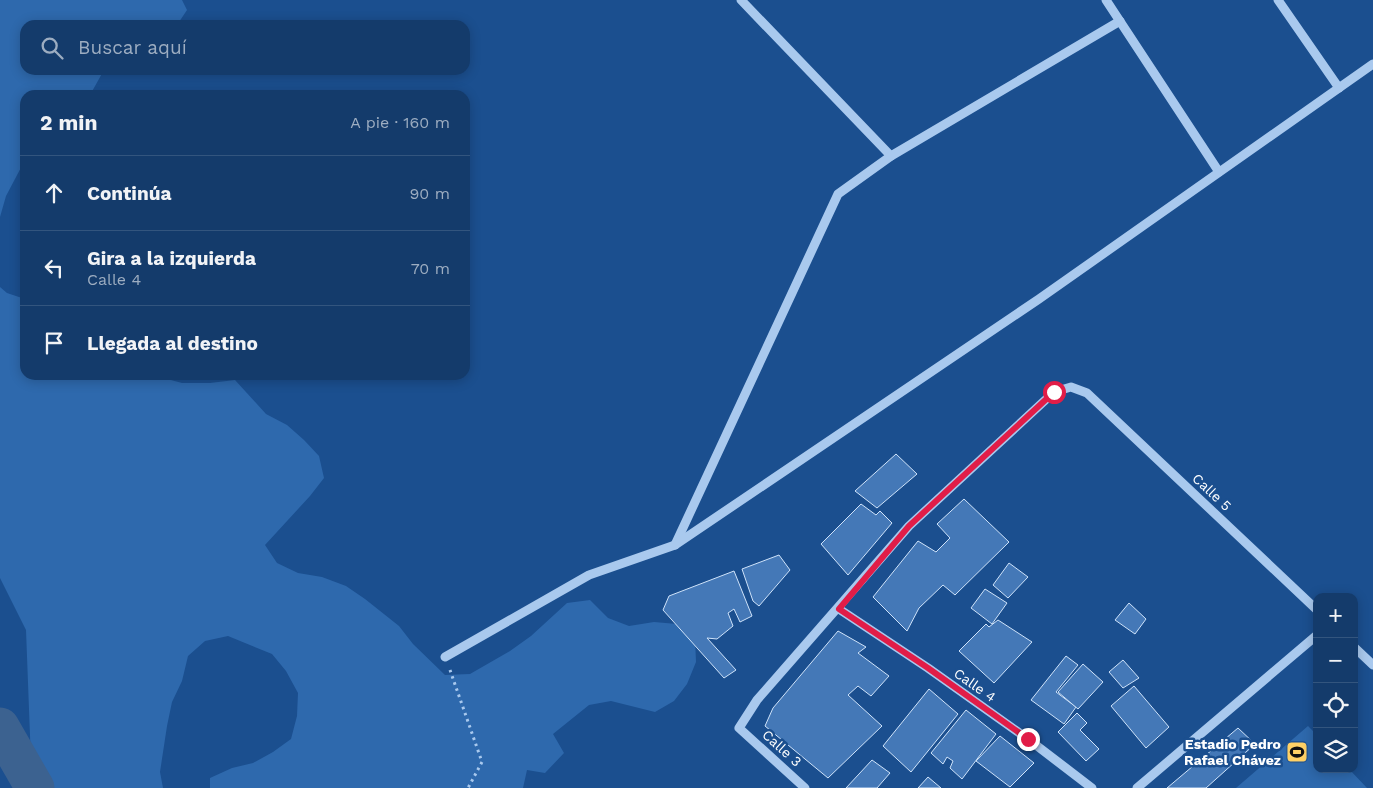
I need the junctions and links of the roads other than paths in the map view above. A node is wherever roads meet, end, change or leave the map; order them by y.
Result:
1 (741, 0) edge
2 (1106, 0) edge
3 (1278, 0) edge
4 (1120, 21) junction
5 (1373, 64) edge
6 (1339, 88) junction
7 (891, 156) junction
8 (1219, 172) junction
9 (675, 545) junction
10 (1313, 606) edge
11 (839, 609) junction
12 (1313, 638) edge
13 (1358, 650) edge
14 (445, 657) road end
15 (1372, 662) edge
16 (806, 788) edge
17 (1092, 788) edge
18 (1137, 788) edge

1 - 7 street
2 - 4 street
3 - 6 street
4 - 7 street
4 - 8 street
5 - 6 street
6 - 8 street
7 - 9 street
8 - 9 street
9 - 14 street
10 - 11 street, Calle 5
11 - 16 street, Calle 3
11 - 17 street, Calle 4
12 - 18 street
13 - 15 street

